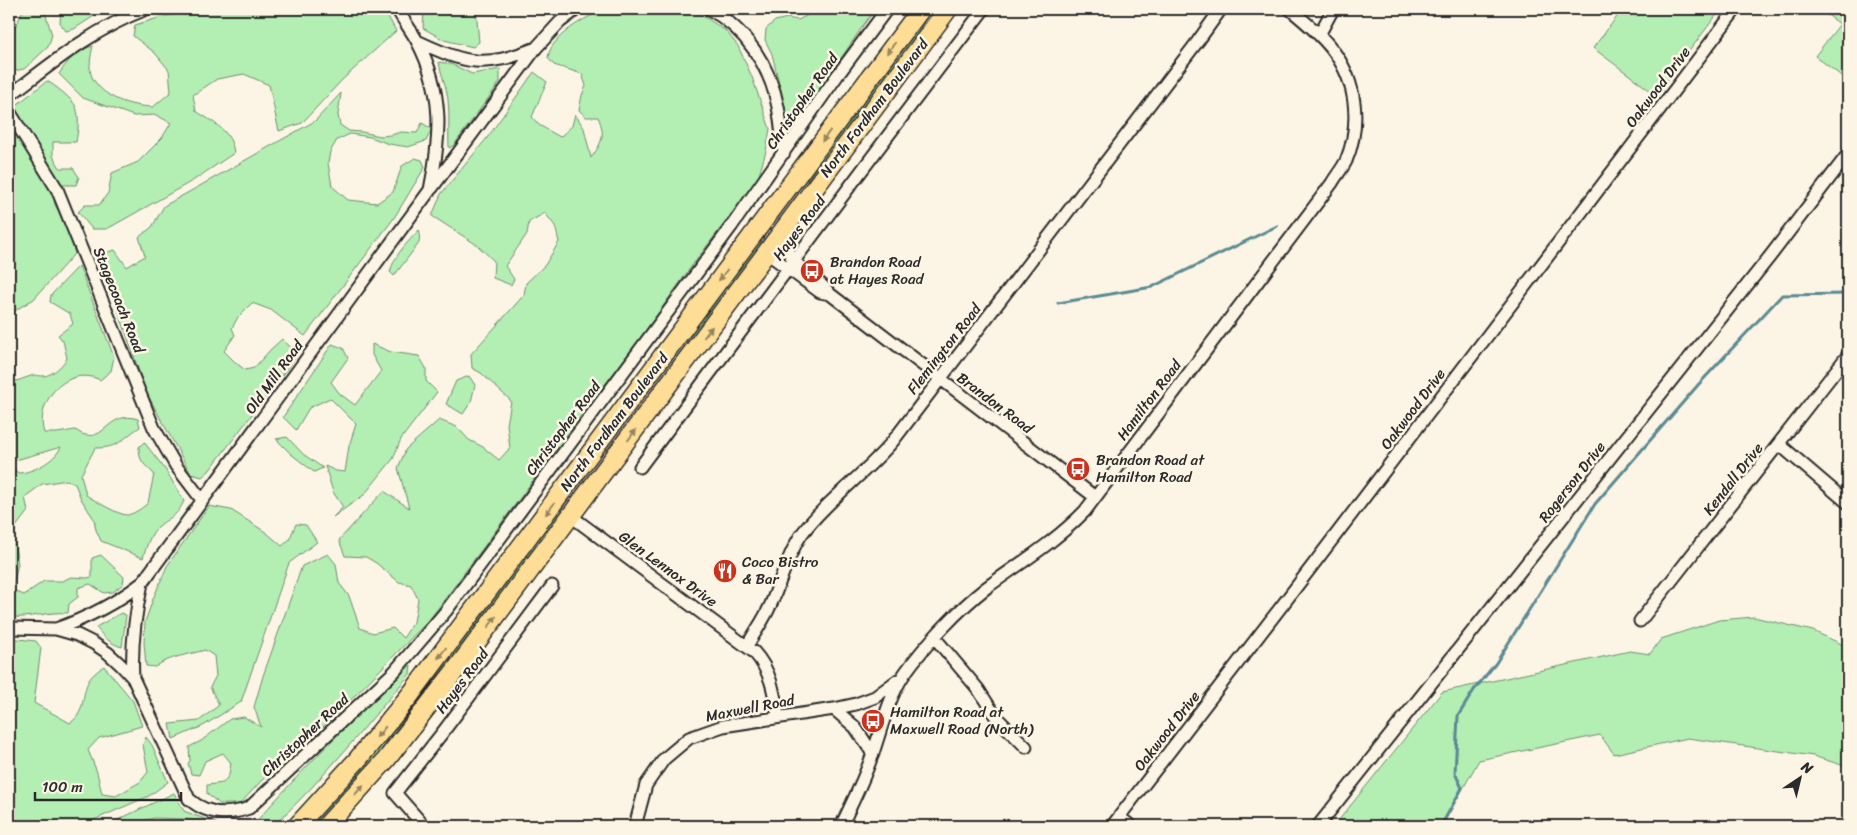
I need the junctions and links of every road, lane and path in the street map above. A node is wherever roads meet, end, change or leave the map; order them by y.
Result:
1 (146, 9) edge
2 (397, 9) edge
3 (577, 9) edge
4 (710, 9) edge
5 (887, 9) edge
6 (921, 9) edge
7 (948, 9) edge
8 (984, 9) edge
9 (1221, 9) edge
10 (1290, 9) edge
11 (1333, 9) edge
12 (1736, 9) edge
13 (1319, 35) junction
14 (417, 41) junction
15 (536, 48) junction
16 (9, 96) edge
17 (9, 111) edge
18 (784, 153) junction
19 (1848, 154) edge
20 (806, 165) junction
21 (430, 190) junction
22 (731, 227) junction
23 (783, 231) junction
24 (749, 241) junction
25 (767, 253) junction
26 (791, 264) junction
27 (1848, 355) edge
28 (939, 379) junction
29 (621, 413) junction
30 (1779, 444) junction
31 (640, 468) dead end
32 (1095, 497) junction
33 (202, 500) junction
34 (1848, 503) edge
35 (571, 516) junction
36 (142, 583) junction
37 (552, 586) dead end
38 (1640, 620) dead end
39 (9, 628) edge
40 (56, 629) junction
41 (935, 638) junction
42 (747, 646) junction
43 (905, 673) junction
44 (133, 678) junction
45 (834, 709) junction
46 (778, 716) junction
47 (1026, 747) dead end
48 (873, 754) junction
49 (1115, 822) edge
50 (298, 826) edge
51 (326, 826) edge
52 (424, 826) edge
53 (635, 826) edge
54 (841, 826) edge
55 (1131, 826) edge
56 (1318, 826) edge

1 - 16 street
2 - 14 street, Old Mill Road
3 - 15 street, Old Mill Road
4 - 18 street
5 - 18 street, Christopher Road
6 -> 20 highway, North Fordham Boulevard
7 - 23 highway, North Fordham Boulevard
8 - 26 street, Hayes Road
9 - 28 street, Flemington Road
10 - 13 street
11 - 13 street
12 - 49 street, Oakwood Drive
13 - 32 street, Hamilton Road
14 - 15 street
14 - 21 street, Old Mill Road
15 - 21 street, Old Mill Road
17 - 33 street, Stagecoach Road
18 - 22 street, Christopher Road
19 - 56 street, Rogerson Drive
20 - 24 highway, North Fordham Boulevard
20 - 25 highway
21 - 33 street, Old Mill Road
22 - 24 street
22 - 44 street, Christopher Road
23 - 25 highway, North Fordham Boulevard
23 - 26 street
24 -> 29 highway, North Fordham Boulevard
25 - 26 street, Brandon Road
35 -> 25 highway, North Fordham Boulevard
26 - 28 street, Brandon Road
26 - 31 street, Hayes Road
27 - 30 street, Kendall Drive
28 - 32 street, Brandon Road
28 - 42 street, Flemington Road
29 - 35 highway
29 -> 50 highway, North Fordham Boulevard
30 - 34 street
30 - 38 street, Kendall Drive
32 - 41 street, Hamilton Road
33 - 36 street, Old Mill Road
35 - 42 street, Glen Lennox Drive
51 -> 35 highway, North Fordham Boulevard
36 - 40 street, Old Mill Road
36 - 44 street, Old Mill Road
37 - 52 street, Hayes Road
39 - 40 street
40 - 44 street
41 - 43 street, Hamilton Road
41 - 47 street
42 - 46 street
43 - 45 street, Maxwell Road
43 - 48 street, Hamilton Road
45 - 46 street, Maxwell Road
45 - 48 street
46 - 53 street, Maxwell Road
48 - 54 street, Hamilton Road
49 - 55 street

